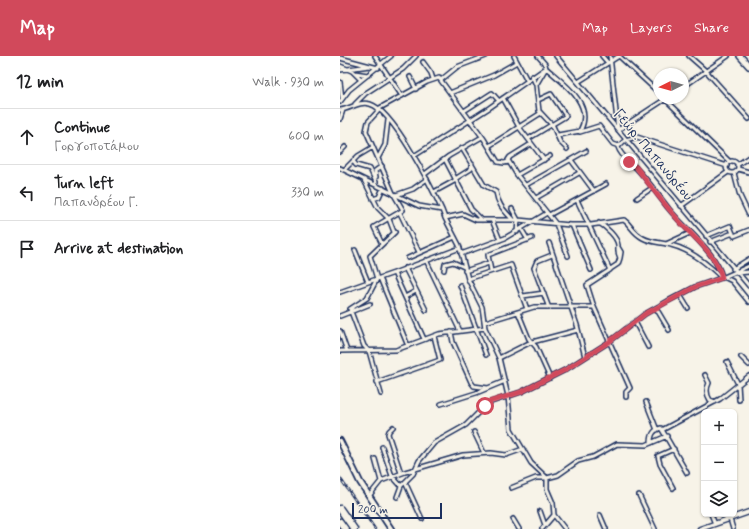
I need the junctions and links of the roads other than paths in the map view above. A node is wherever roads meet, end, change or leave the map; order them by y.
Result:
1 (351, 56) edge
2 (375, 56) edge
3 (391, 56) edge
4 (416, 56) edge
5 (486, 56) edge
6 (514, 56) edge
7 (538, 56) edge
8 (556, 56) edge
9 (602, 56) edge
10 (610, 56) edge
11 (619, 56) edge
12 (689, 56) edge
13 (728, 56) edge
14 (740, 56) edge
15 (340, 58) edge
16 (357, 62) junction
17 (423, 62) dead end
18 (517, 62) junction
19 (609, 62) junction
20 (340, 66) edge
21 (372, 66) junction
22 (749, 66) edge
23 (380, 67) junction
24 (546, 68) junction
25 (340, 70) edge
26 (348, 70) junction
27 (706, 71) junction
28 (354, 73) junction
29 (368, 75) junction
30 (532, 76) junction
31 (410, 77) dead end
32 (390, 78) junction
33 (433, 79) junction
34 (361, 80) junction
35 (441, 80) junction
36 (527, 80) junction
37 (340, 82) edge
38 (578, 82) junction
39 (689, 83) edge
40 (536, 85) junction
41 (653, 88) edge
42 (416, 89) junction
43 (450, 93) junction
44 (402, 96) junction
45 (503, 98) junction
46 (538, 100) junction
47 (341, 101) edge
48 (499, 101) junction
49 (355, 104) junction
50 (656, 104) edge
51 (671, 104) edge
52 (378, 109) junction
53 (341, 110) edge
54 (464, 112) junction
55 (541, 113) junction
56 (340, 119) edge
57 (749, 119) edge
58 (388, 120) junction
59 (470, 120) junction
60 (552, 126) junction
61 (519, 127) junction
62 (618, 130) junction
63 (578, 132) junction
64 (558, 135) junction
65 (482, 137) junction
66 (528, 139) junction
67 (625, 140) junction
68 (532, 144) junction
69 (489, 146) junction
70 (618, 146) junction
71 (345, 147) dead end
72 (373, 148) junction
73 (462, 148) junction
74 (567, 149) dead end
75 (586, 151) dead end
76 (340, 152) edge
77 (414, 156) junction
78 (550, 156) dead end
79 (749, 157) edge
80 (378, 158) junction
81 (445, 159) junction
82 (544, 160) junction
83 (571, 160) junction
84 (353, 161) junction
85 (509, 162) junction
86 (730, 162) junction
87 (472, 164) junction
88 (382, 166) junction
89 (726, 166) junction
90 (738, 167) junction
91 (340, 168) edge
92 (344, 170) junction
93 (728, 172) junction
94 (749, 172) edge
95 (579, 173) junction
96 (734, 173) junction
97 (424, 174) junction
98 (517, 174) junction
99 (427, 179) junction
100 (364, 180) junction
101 (456, 180) junction
102 (375, 183) junction
103 (606, 184) dead end
104 (526, 185) junction
105 (383, 188) junction
106 (652, 188) junction
107 (434, 192) junction
108 (594, 192) junction
109 (394, 194) junction
110 (536, 198) junction
111 (637, 198) dead end
112 (373, 199) junction
113 (577, 200) junction
114 (680, 206) junction
115 (471, 209) junction
116 (512, 209) dead end
117 (442, 210) junction
118 (505, 212) junction
119 (400, 213) junction
120 (514, 213) junction
121 (463, 214) junction
122 (548, 214) junction
123 (749, 215) edge
124 (445, 218) junction
125 (388, 219) junction
126 (482, 220) junction
127 (492, 220) junction
128 (512, 220) junction
129 (518, 220) junction
130 (536, 221) junction
131 (599, 223) junction
132 (556, 224) junction
133 (572, 225) junction
134 (588, 225) junction
135 (522, 230) junction
136 (749, 230) edge
137 (517, 232) junction
138 (690, 233) junction
139 (733, 233) junction
140 (706, 236) junction
141 (455, 237) junction
142 (532, 238) dead end
143 (500, 240) junction
144 (528, 240) junction
145 (710, 242) junction
146 (548, 243) dead end
147 (382, 244) junction
148 (666, 244) junction
149 (460, 248) junction
150 (355, 250) dead end
151 (419, 252) junction
152 (552, 255) junction
153 (462, 256) junction
154 (568, 256) dead end
155 (408, 258) dead end
156 (749, 259) edge
157 (426, 260) junction
158 (456, 262) junction
159 (489, 263) junction
160 (749, 266) edge
161 (464, 267) junction
162 (405, 268) junction
163 (733, 269) junction
164 (444, 270) dead end
165 (591, 270) dead end
166 (609, 270) junction
167 (465, 271) junction
168 (491, 271) junction
169 (736, 272) junction
170 (749, 272) edge
171 (394, 273) junction
172 (378, 278) junction
173 (723, 278) junction
174 (468, 280) junction
175 (368, 282) junction
176 (460, 285) dead end
177 (749, 286) edge
178 (416, 291) junction
179 (340, 292) edge
180 (544, 293) junction
181 (680, 295) junction
182 (405, 296) junction
183 (523, 296) junction
184 (749, 302) edge
185 (370, 304) dead end
186 (594, 307) junction
187 (549, 308) junction
188 (571, 308) junction
189 (656, 308) junction
190 (688, 308) dead end
191 (527, 309) junction
192 (426, 310) dead end
193 (351, 312) junction
194 (518, 312) junction
195 (340, 316) edge
196 (486, 322) junction
197 (635, 322) junction
198 (485, 328) junction
199 (477, 329) junction
200 (578, 330) junction
201 (669, 330) dead end
202 (340, 331) edge
203 (460, 331) junction
204 (452, 332) junction
205 (434, 336) junction
206 (424, 339) junction
207 (531, 342) junction
208 (609, 342) junction
209 (408, 346) junction
210 (648, 347) dead end
211 (340, 351) edge
212 (347, 351) junction
213 (369, 351) junction
214 (486, 355) dead end
215 (741, 357) dead end
216 (499, 358) junction
217 (585, 358) junction
218 (727, 362) dead end
219 (749, 365) edge
220 (705, 375) dead end
221 (749, 376) edge
222 (550, 378) junction
223 (505, 381) junction
224 (377, 382) junction
225 (738, 384) junction
226 (488, 388) junction
227 (381, 394) dead end
228 (508, 396) junction
229 (626, 397) dead end
230 (740, 400) dead end
231 (646, 402) dead end
232 (715, 402) junction
233 (441, 404) dead end
234 (393, 428) dead end
235 (657, 430) junction
236 (662, 430) junction
237 (474, 432) dead end
238 (667, 436) junction
239 (340, 441) edge
240 (651, 443) junction
241 (382, 447) dead end
242 (523, 449) junction
243 (674, 449) junction
244 (484, 454) junction
245 (375, 458) dead end
246 (531, 463) junction
247 (415, 469) junction
248 (401, 473) junction
249 (687, 473) dead end
250 (392, 476) junction
251 (536, 478) junction
252 (547, 478) junction
253 (381, 481) junction
254 (405, 482) junction
255 (401, 486) junction
256 (511, 488) dead end
257 (673, 488) dead end
258 (639, 495) dead end
259 (369, 496) junction
260 (397, 496) dead end
261 (340, 509) edge
262 (540, 511) dead end
263 (749, 512) edge
264 (554, 515) junction
265 (737, 515) edge
266 (600, 516) dead end
267 (712, 517) edge
268 (731, 517) edge
269 (422, 519) dead end
270 (513, 519) dead end
271 (340, 522) edge
272 (715, 524) junction
273 (545, 525) junction
274 (345, 529) edge
275 (354, 529) edge
276 (391, 529) edge
277 (519, 529) edge
278 (542, 529) edge
279 (565, 529) edge
280 (606, 529) edge
281 (655, 529) edge
282 (700, 529) edge
283 (733, 529) edge

1 - 16 street
2 - 23 street
3 - 23 street
4 - 32 street
5 - 35 street
6 - 18 street
7 - 24 street
8 - 38 street, Γεώρ. Παπανδρέου
9 - 19 street
10 - 19 street
11 - 19 street
11 - 41 street
12 - 27 street
13 - 27 street
14 - 22 main road
15 - 16 street
16 - 21 street
17 - 33 street
18 - 36 street
18 - 43 street
19 - 38 street
19 - 62 street
20 - 26 street
21 - 23 street
21 - 26 street
23 - 29 street
23 - 32 street
24 - 30 street
24 - 40 street
24 - 63 street
25 - 26 street
26 - 28 street
27 - 39 street
27 - 57 street
28 - 29 street
28 - 34 street
29 - 34 street
30 - 36 street
30 - 40 street
31 - 42 street
32 - 44 street
32 - 49 street
33 - 35 street
33 - 42 street
34 - 47 street
35 - 43 street
36 - 45 street
37 - 47 street
38 - 62 street, Γεώρ. Παπανδρέου
40 - 46 street
42 - 44 street
43 - 54 street
44 - 52 street
45 - 48 street
45 - 61 street
46 - 55 street
46 - 60 street
48 - 54 street
48 - 59 street
49 - 52 street
49 - 53 street
50 - 62 street
51 - 86 street
52 - 58 street
52 - 72 street
53 - 56 street
54 - 59 street
55 - 60 street
55 - 61 street
58 - 77 street
58 - 80 street
59 - 65 street
59 - 77 street
60 - 64 street
60 - 66 street
61 - 66 street
61 - 69 street
62 - 67 street, Γεώρ. Παπανδρέου
63 - 64 street
63 - 70 street
64 - 74 street
65 - 69 street
65 - 73 street
66 - 68 street
67 - 70 street
67 - 89 street
67 - 114 street, Γεώρ. Παπανδρέου
68 - 82 street
68 - 85 street
69 - 85 street
70 - 106 street
71 - 76 street
72 - 80 street
72 - 84 street
73 - 81 street
73 - 87 street
75 - 83 street
77 - 97 street
78 - 82 street
79 - 90 street
80 - 88 street
81 - 97 street
81 - 101 street
82 - 98 street
83 - 95 street
83 - 104 street
84 - 92 street
84 - 102 street
85 - 98 street
86 - 89 street
86 - 90 street
87 - 101 street
87 - 118 street
88 - 102 street
88 - 109 street
89 - 93 street
90 - 94 street
90 - 96 street
91 - 92 street
92 - 100 street
93 - 96 street
93 - 114 street
95 - 108 street
95 - 110 street
96 - 123 street
97 - 99 street
98 - 104 street
99 - 107 street
99 - 109 street
100 - 102 street
100 - 112 street
101 - 107 street
101 - 115 street
102 - 105 street
103 - 108 street
104 - 110 street
105 - 109 street
105 - 112 street
106 - 111 street
106 - 138 street
107 - 117 street
108 - 113 street
109 - 117 street
109 - 119 street
110 - 122 street
112 - 125 street
113 - 122 street
113 - 134 street
114 - 140 street, Γεώρ. Παπανδρέου
115 - 121 street
115 - 126 street
116 - 120 street
117 - 124 street
118 - 120 street
118 - 128 street
119 - 125 street
119 - 151 street
120 - 129 street
121 - 124 street
121 - 126 street
122 - 130 street
122 - 132 street
124 - 141 street
125 - 147 street
125 - 147 street
126 - 127 street
127 - 128 street
127 - 143 street
128 - 129 street
129 - 130 street
129 - 137 street
130 - 132 street
130 - 135 street
131 - 134 street
131 - 148 street
131 - 166 street
132 - 133 street
132 - 154 street
133 - 134 street
133 - 165 street
134 - 166 street
135 - 137 street
135 - 144 street
136 - 139 street
137 - 143 street
138 - 148 street
138 - 173 street
139 - 140 street
139 - 145 street
140 - 145 street, Γεώρ. Παπανδρέου
141 - 149 street
141 - 151 street
142 - 144 street
143 - 153 street
144 - 159 street
145 - 163 street, Γεώρ. Παπανδρέου
146 - 152 street
147 - 172 street
148 - 173 street
149 - 153 street
149 - 157 street
150 - 175 street
151 - 155 street
152 - 180 street
152 - 188 street
153 - 158 street
153 - 161 street
156 - 163 street
157 - 162 street
157 - 203 street
158 - 161 street
158 - 164 street
159 - 167 street
159 - 168 street
160 - 169 street
161 - 167 street
162 - 171 street
162 - 178 street
163 - 169 street, Γεώρ. Παπανδρέου
166 - 186 street
167 - 174 street
168 - 174 street
168 - 183 street
169 - 170 street
169 - 173 street
169 - 177 street, Γεώρ. Παπανδρέου
171 - 172 street
171 - 182 street
172 - 175 street
172 - 193 street
172 - 209 street
173 - 181 street
173 - 184 street
174 - 196 street
175 - 179 street
176 - 199 street
178 - 182 street
178 - 192 street
180 - 183 street
180 - 187 street
181 - 189 street
181 - 190 street
182 - 206 street
183 - 191 street
185 - 193 street
186 - 188 street
186 - 208 street
187 - 188 street
187 - 191 street
188 - 200 street
189 - 197 street
189 - 201 street
191 - 194 street
193 - 195 street
193 - 213 street
194 - 196 street
194 - 207 street
196 - 198 street
197 - 208 street
197 - 210 street
198 - 199 street
198 - 216 street
199 - 203 street
199 - 214 street
200 - 207 street
200 - 217 street
202 - 212 street
203 - 204 street
204 - 205 street
204 - 226 street
205 - 206 street
205 - 224 street
206 - 209 street
207 - 216 street
207 - 222 street
208 - 217 street
208 - 229 street
209 - 213 street
211 - 212 street
212 - 213 street
213 - 224 street
215 - 219 street
216 - 223 street
217 - 222 street
218 - 225 street
220 - 232 street
221 - 225 street
222 - 228 street
223 - 226 street
223 - 228 street
224 - 227 street
225 - 230 street
225 - 232 street
226 - 233 street
228 - 242 street
228 - 247 street
231 - 235 street
232 - 236 street
234 - 248 street
235 - 236 street
235 - 240 street
236 - 238 street
237 - 244 street
238 - 240 street
238 - 243 street
239 - 259 main road
240 - 252 street
241 - 250 street
242 - 244 street
242 - 246 street
243 - 249 street
243 - 257 street
244 - 247 street
245 - 253 street
246 - 251 street
246 - 252 street
247 - 248 street
247 - 254 street
248 - 250 street
250 - 253 street
250 - 255 street
251 - 252 street
251 - 256 street
252 - 264 street
253 - 259 street
254 - 255 street
254 - 269 street
255 - 260 street
258 - 281 street
259 - 276 main road
261 - 275 highway
262 - 273 street
263 - 265 street
264 - 273 street
264 - 279 street
266 - 280 street
267 - 272 street
268 - 272 street
268 - 283 street
270 - 277 street
271 - 274 highway
272 - 282 street
273 - 278 street

